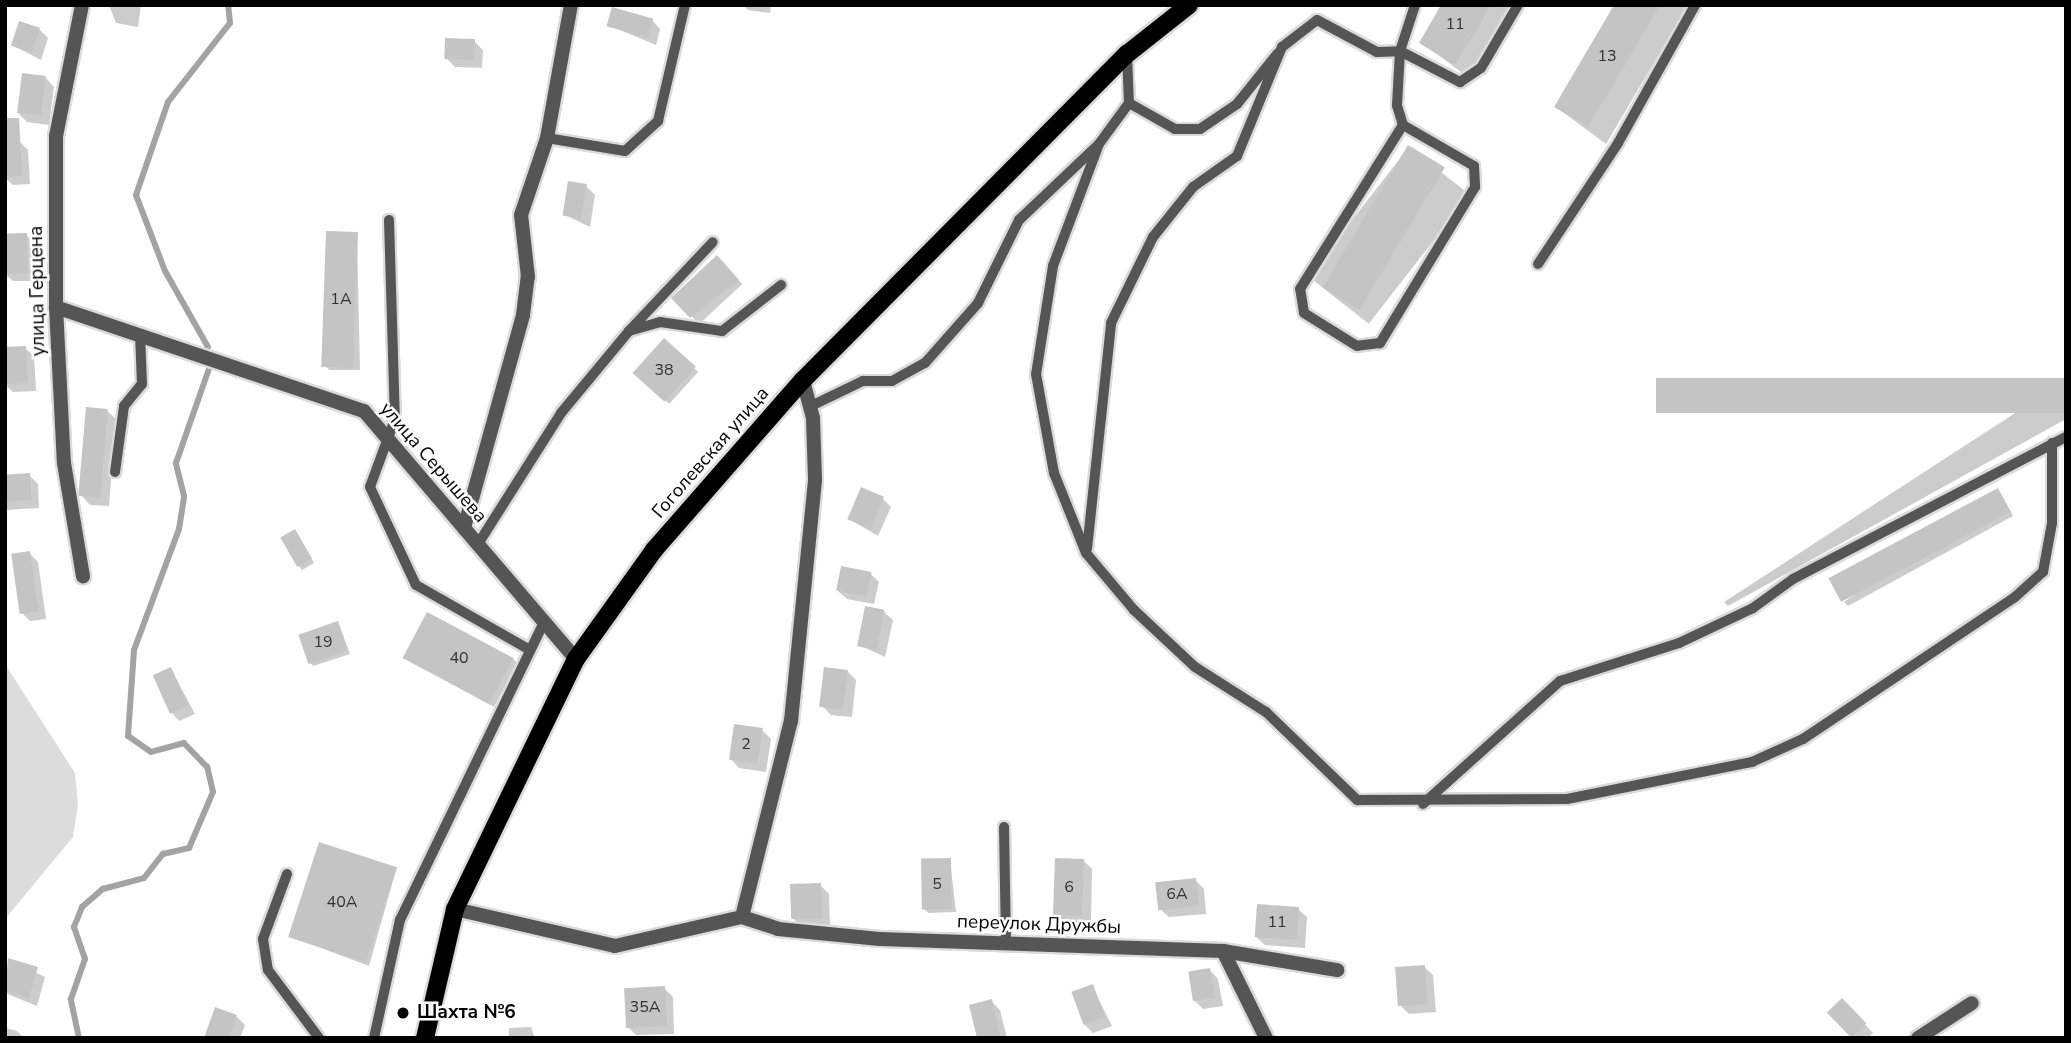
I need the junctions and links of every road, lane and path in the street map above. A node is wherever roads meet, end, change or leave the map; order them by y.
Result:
1 (82, 5) edge
2 (571, 5) edge
3 (685, 5) edge
4 (1189, 5) edge
5 (1415, 5) edge
6 (1518, 5) edge
7 (1695, 5) edge
8 (1282, 47) junction
9 (1401, 51) junction
10 (1127, 54) junction
11 (1129, 103) junction
12 (1403, 125) junction
13 (547, 138) junction
14 (1098, 144) junction
15 (389, 220) dead end
16 (713, 242) dead end
17 (1538, 264) dead end
18 (781, 285) dead end
19 (56, 307) junction
20 (629, 331) junction
21 (140, 334) junction
22 (803, 380) junction
23 (811, 407) junction
24 (2066, 437) edge
25 (388, 439) junction
26 (2052, 443) junction
27 (115, 472) dead end
28 (464, 528) junction
29 (478, 544) junction
30 (1086, 553) junction
31 (83, 576) dead end
32 (544, 622) junction
33 (530, 650) junction
34 (576, 659) junction
35 (1423, 804) junction
36 (1004, 827) dead end
37 (287, 874) dead end
38 (455, 909) junction
39 (742, 917) junction
40 (1006, 942) junction
41 (1223, 951) junction
42 (1337, 970) dead end
43 (1972, 1003) dead end
44 (318, 1038) edge
45 (374, 1038) edge
46 (425, 1038) edge
47 (1266, 1038) edge
48 (1918, 1038) edge

1 - 19 street, улица Герцена
2 - 13 street
3 - 13 lane
4 - 10 main road, Гоголевская улица
5 - 9 lane
6 - 9 lane
7 - 17 lane
8 - 9 lane
8 - 11 lane
8 - 30 lane
9 - 12 lane
10 - 11 lane
10 - 22 main road, Гоголевская улица
11 - 14 lane
12 - 12 lane
13 - 28 street
14 - 23 lane
14 - 30 lane
15 - 25 lane
16 - 20 lane
18 - 20 lane
19 - 21 street, улица Серышева
19 - 31 street, улица Герцена
20 - 29 lane
21 - 25 street, улица Серышева
21 - 27 lane
22 - 23 street
22 - 34 main road, Гоголевская улица
23 - 39 street
24 - 26 lane
25 - 28 street, улица Серышева
25 - 33 lane
26 - 35 lane
26 - 35 lane
28 - 29 street, улица Серышева
29 - 32 street, улица Серышева
30 - 35 lane
32 - 33 lane
32 - 34 street, улица Серышева
33 - 45 lane
34 - 38 main road, Гоголевская улица
36 - 40 lane
37 - 44 lane
38 - 39 street
38 - 46 main road, Гоголевская улица
39 - 40 street, переулок Дружбы
40 - 41 street, переулок Дружбы
41 - 42 street, переулок Дружбы
41 - 47 street
43 - 48 street

